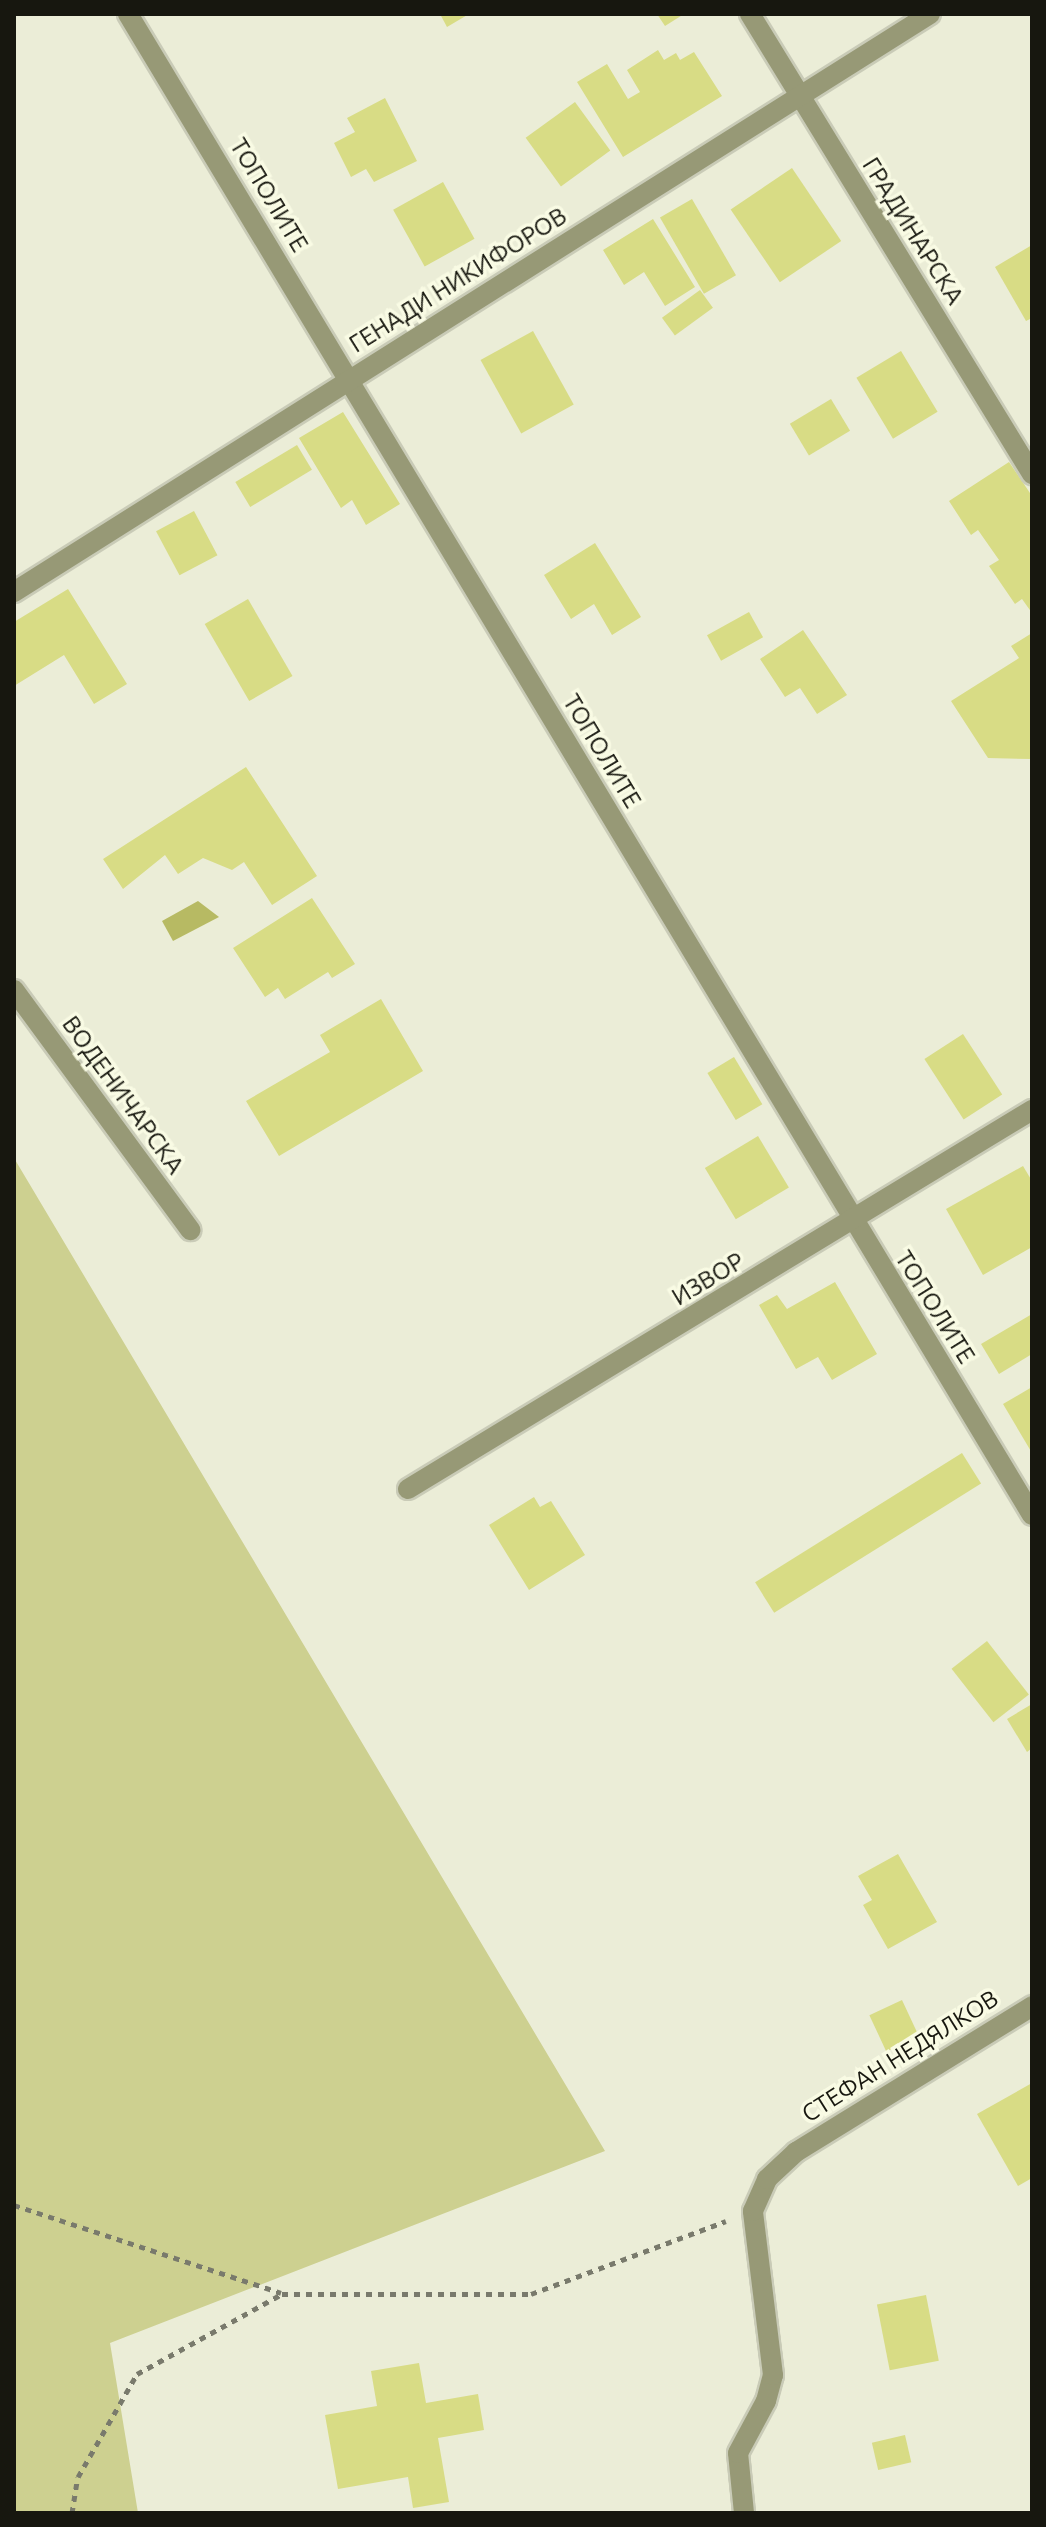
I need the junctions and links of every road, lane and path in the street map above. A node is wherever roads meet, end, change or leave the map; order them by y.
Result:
1 (128, 14) edge
2 (750, 14) edge
3 (930, 14) edge
4 (799, 94) junction
5 (351, 379) junction
6 (1032, 474) edge
7 (14, 592) edge
8 (14, 990) edge
9 (1032, 1110) edge
10 (853, 1223) junction
11 (190, 1230) dead end
12 (408, 1489) dead end
13 (1032, 1515) edge
14 (1032, 2006) edge
15 (14, 2205) edge
16 (753, 2211) junction
17 (282, 2294) junction
18 (72, 2513) edge
19 (744, 2513) edge

1 - 5 street, ТОПОЛИТЕ
2 - 4 street, ГРАДИНАРСКА
3 - 4 street, ГЕНАДИ НИКИФОРОВ
4 - 5 street, ГЕНАДИ НИКИФОРОВ
4 - 6 street, ГРАДИНАРСКА
5 - 7 street, ГЕНАДИ НИКИФОРОВ
5 - 10 street, ТОПОЛИТЕ
8 - 11 street, ВОДЕНИЧАРСКА
9 - 10 street, ИЗВОР
10 - 12 street, ИЗВОР
10 - 13 street, ТОПОЛИТЕ
14 - 16 street, СТЕФАН НЕДЯЛКОВ
15 - 17 path
16 - 17 path
16 - 19 street
17 - 18 path

